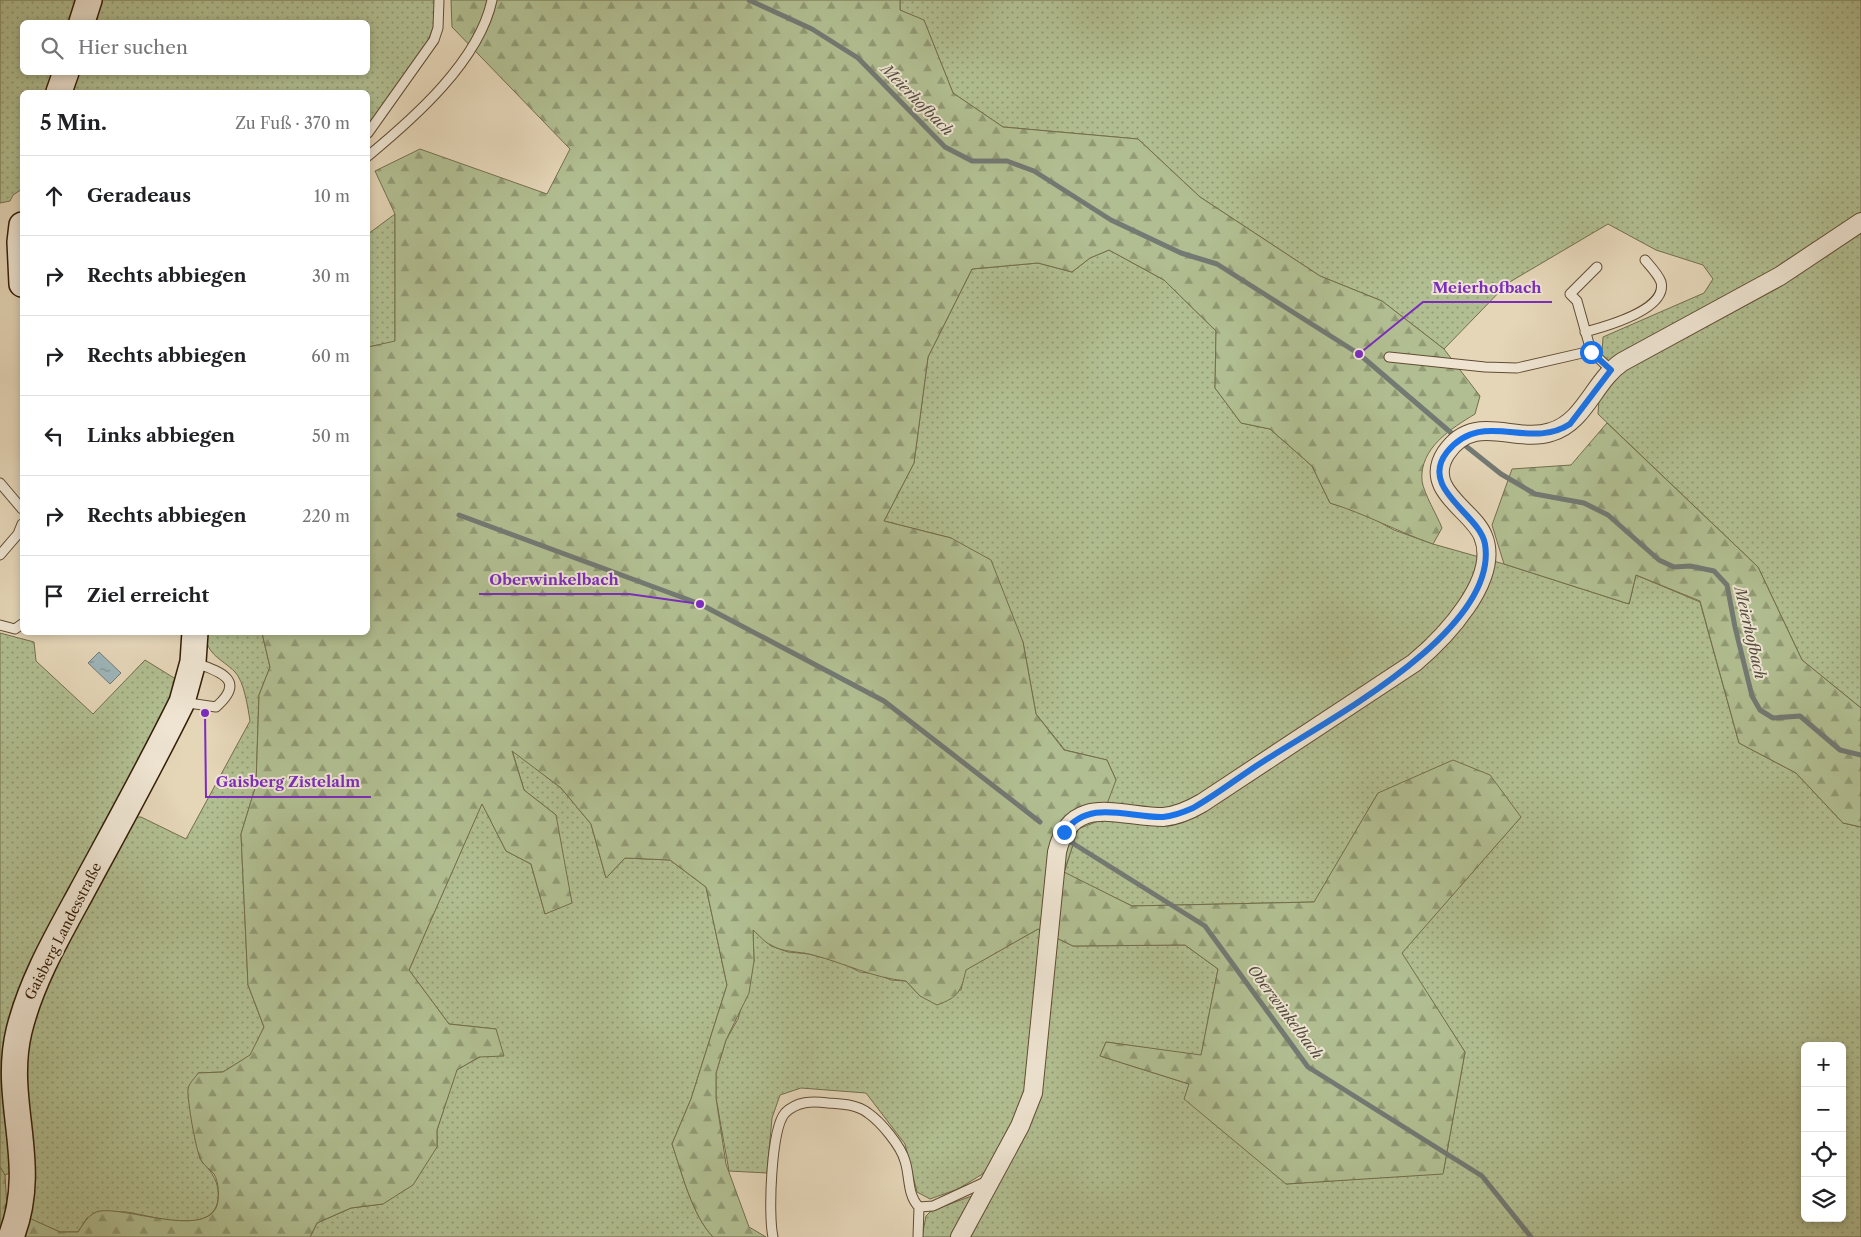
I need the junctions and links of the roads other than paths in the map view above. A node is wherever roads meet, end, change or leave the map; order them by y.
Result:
1 (89, 0) edge
2 (439, 0) edge
3 (492, 0) edge
4 (83, 20) edge
5 (65, 75) edge
6 (61, 90) edge
7 (370, 130) edge
8 (370, 154) edge
9 (1861, 222) edge
10 (1645, 260) dead end
11 (1597, 267) dead end
12 (1585, 332) junction
13 (1591, 352) junction
14 (1389, 357) dead end
15 (1611, 370) junction
16 (0, 483) edge
17 (20, 507) edge
18 (20, 529) edge
19 (0, 555) edge
20 (0, 625) edge
21 (20, 625) edge
22 (195, 635) edge
23 (193, 662) junction
24 (182, 702) junction
25 (994, 1176) junction
26 (919, 1207) junction
27 (11, 1237) edge
28 (773, 1237) edge
29 (918, 1237) edge
30 (960, 1237) edge

1 - 4 main road
2 - 7 lane
3 - 8 lane
5 - 6 main road
9 - 15 street
10 - 12 lane
11 - 12 lane
12 - 13 lane
13 - 14 lane
13 - 15 lane
15 - 25 street
16 - 17 lane
18 - 19 lane
20 - 21 lane
22 - 23 main road, Gaisberg Landesstraße
23 - 24 main road, Gaisberg Landesstraße
23 - 24 lane
24 - 27 main road, Gaisberg Landesstraße
25 - 26 lane
25 - 30 street
26 - 28 lane
26 - 29 lane

